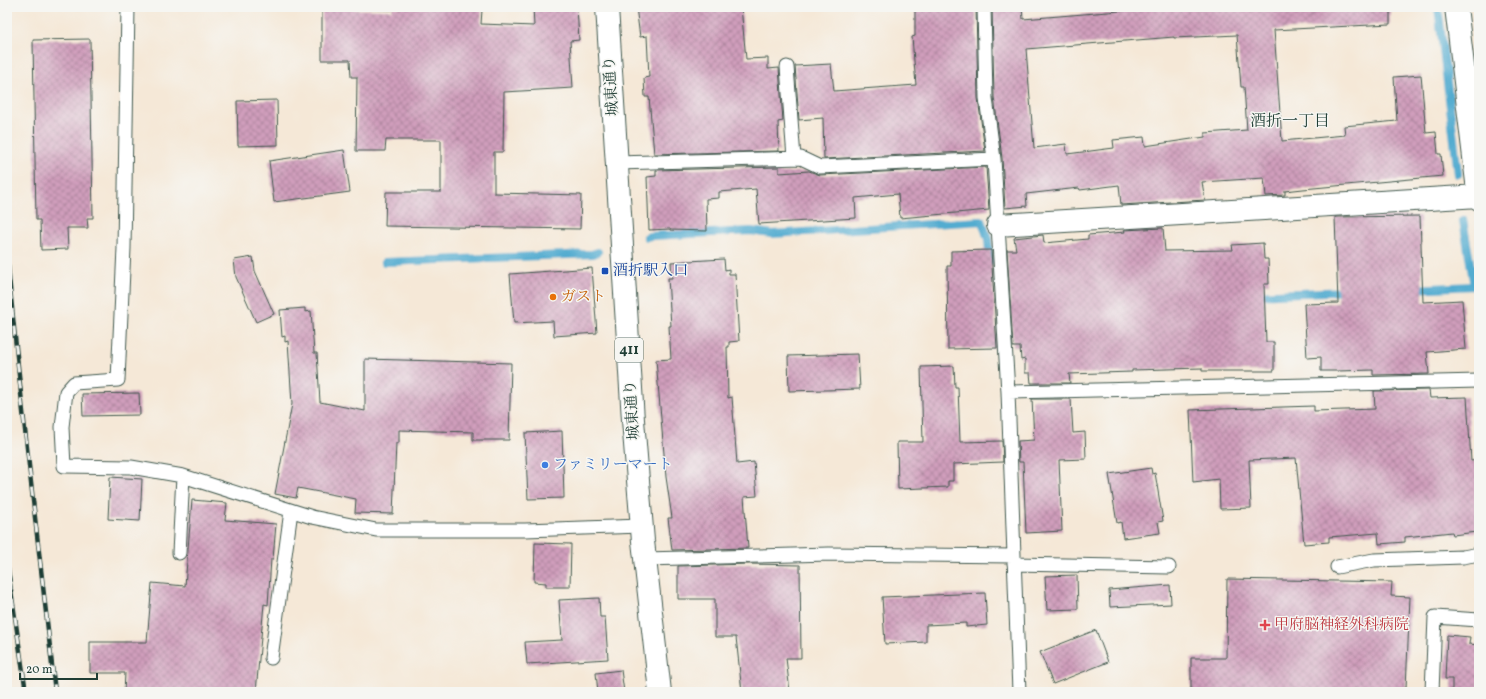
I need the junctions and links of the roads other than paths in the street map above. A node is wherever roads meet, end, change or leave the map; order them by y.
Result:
1 (128, 7) edge
2 (607, 7) edge
3 (984, 7) edge
4 (1456, 7) edge
5 (787, 67) dead end
6 (794, 158) junction
7 (994, 159) junction
8 (617, 163) junction
9 (1479, 198) edge
10 (998, 225) junction
11 (1479, 381) edge
12 (1008, 392) junction
13 (183, 476) junction
14 (291, 511) junction
15 (642, 526) junction
16 (179, 553) dead end
17 (1479, 554) edge
18 (645, 559) junction
19 (1014, 560) junction
20 (1169, 567) dead end
21 (1337, 567) dead end
22 (1479, 620) edge
23 (271, 658) dead end
24 (660, 692) edge
25 (1019, 692) edge
26 (1432, 692) edge

1 - 13 lane
2 - 8 main road, 城東通り / 411
3 - 7 lane
4 - 9 main road
5 - 6 lane
6 - 7 lane
6 - 8 lane
7 - 10 lane
8 - 15 main road, 城東通り / 411
9 - 10 main road
10 - 12 lane
11 - 12 lane
12 - 19 lane
13 - 14 lane
13 - 16 lane
14 - 15 lane
14 - 23 lane
15 - 18 main road, 城東通り / 411
17 - 21 lane
18 - 19 lane
18 - 24 main road, 城東通り / 411
19 - 20 lane
19 - 25 lane
22 - 26 lane

